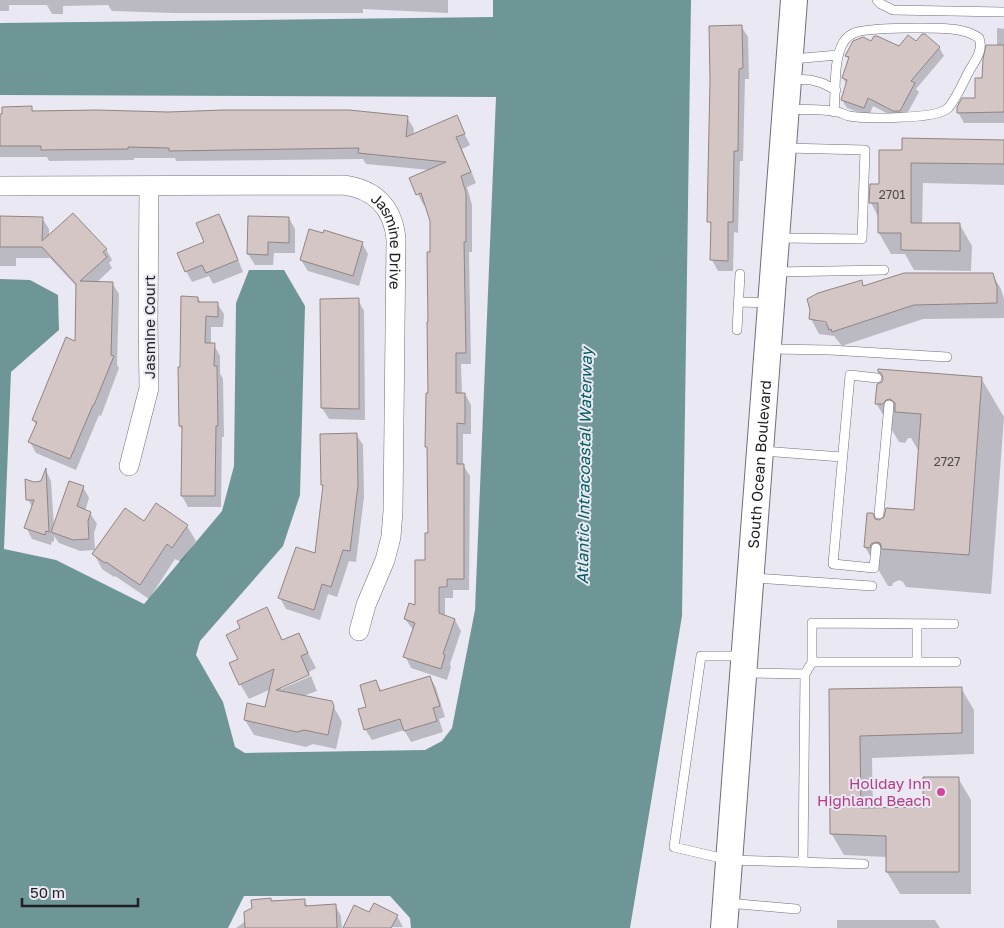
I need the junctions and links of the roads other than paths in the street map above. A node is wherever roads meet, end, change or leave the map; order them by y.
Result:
1 (794, 0) edge
2 (877, 0) edge
3 (1004, 12) edge
4 (838, 55) junction
5 (789, 69) junction
6 (836, 90) junction
7 (786, 109) junction
8 (834, 112) junction
9 (783, 148) junction
10 (0, 186) edge
11 (149, 186) junction
12 (776, 238) junction
13 (884, 270) dead end
14 (774, 272) junction
15 (740, 274) dead end
16 (739, 302) junction
17 (771, 303) junction
18 (737, 330) dead end
19 (768, 349) junction
20 (947, 357) dead end
21 (877, 378) dead end
22 (889, 405) dead end
23 (760, 451) junction
24 (842, 457) junction
25 (129, 466) dead end
26 (879, 514) dead end
27 (876, 548) dead end
28 (750, 577) junction
29 (872, 586) dead end
30 (917, 624) junction
31 (954, 624) dead end
32 (359, 631) dead end
33 (812, 662) junction
34 (917, 662) junction
35 (956, 662) dead end
36 (744, 664) junction
37 (805, 674) junction
38 (729, 860) junction
39 (803, 862) junction
40 (864, 864) dead end
41 (726, 902) junction
42 (796, 909) dead end
43 (724, 928) edge

1 - 5 main road, South Ocean Boulevard
2 - 3 lane
4 - 5 lane
4 - 6 lane
4 - 8 lane
5 - 6 lane
5 - 7 main road, South Ocean Boulevard
6 - 8 lane
7 - 8 lane
7 - 9 main road, South Ocean Boulevard
9 - 12 main road, South Ocean Boulevard
9 - 12 lane
10 - 11 street, Jasmine Drive
11 - 25 street, Jasmine Court
11 - 32 street, Jasmine Drive
12 - 14 main road, South Ocean Boulevard
13 - 14 lane
14 - 17 main road, South Ocean Boulevard
15 - 16 lane
16 - 17 lane
16 - 18 lane
17 - 19 main road, South Ocean Boulevard
19 - 20 lane
19 - 23 main road, South Ocean Boulevard
21 - 24 lane
22 - 26 lane
23 - 24 lane
23 - 28 main road, South Ocean Boulevard
24 - 27 lane
28 - 29 lane
28 - 36 main road, South Ocean Boulevard
30 - 31 lane
30 - 33 lane
30 - 34 lane
33 - 34 lane
33 - 37 lane
34 - 35 lane
36 - 37 lane
36 - 38 main road, South Ocean Boulevard
36 - 38 lane
37 - 39 lane
38 - 39 lane
38 - 41 main road, South Ocean Boulevard
39 - 40 lane
41 - 42 lane
41 - 43 main road, South Ocean Boulevard

